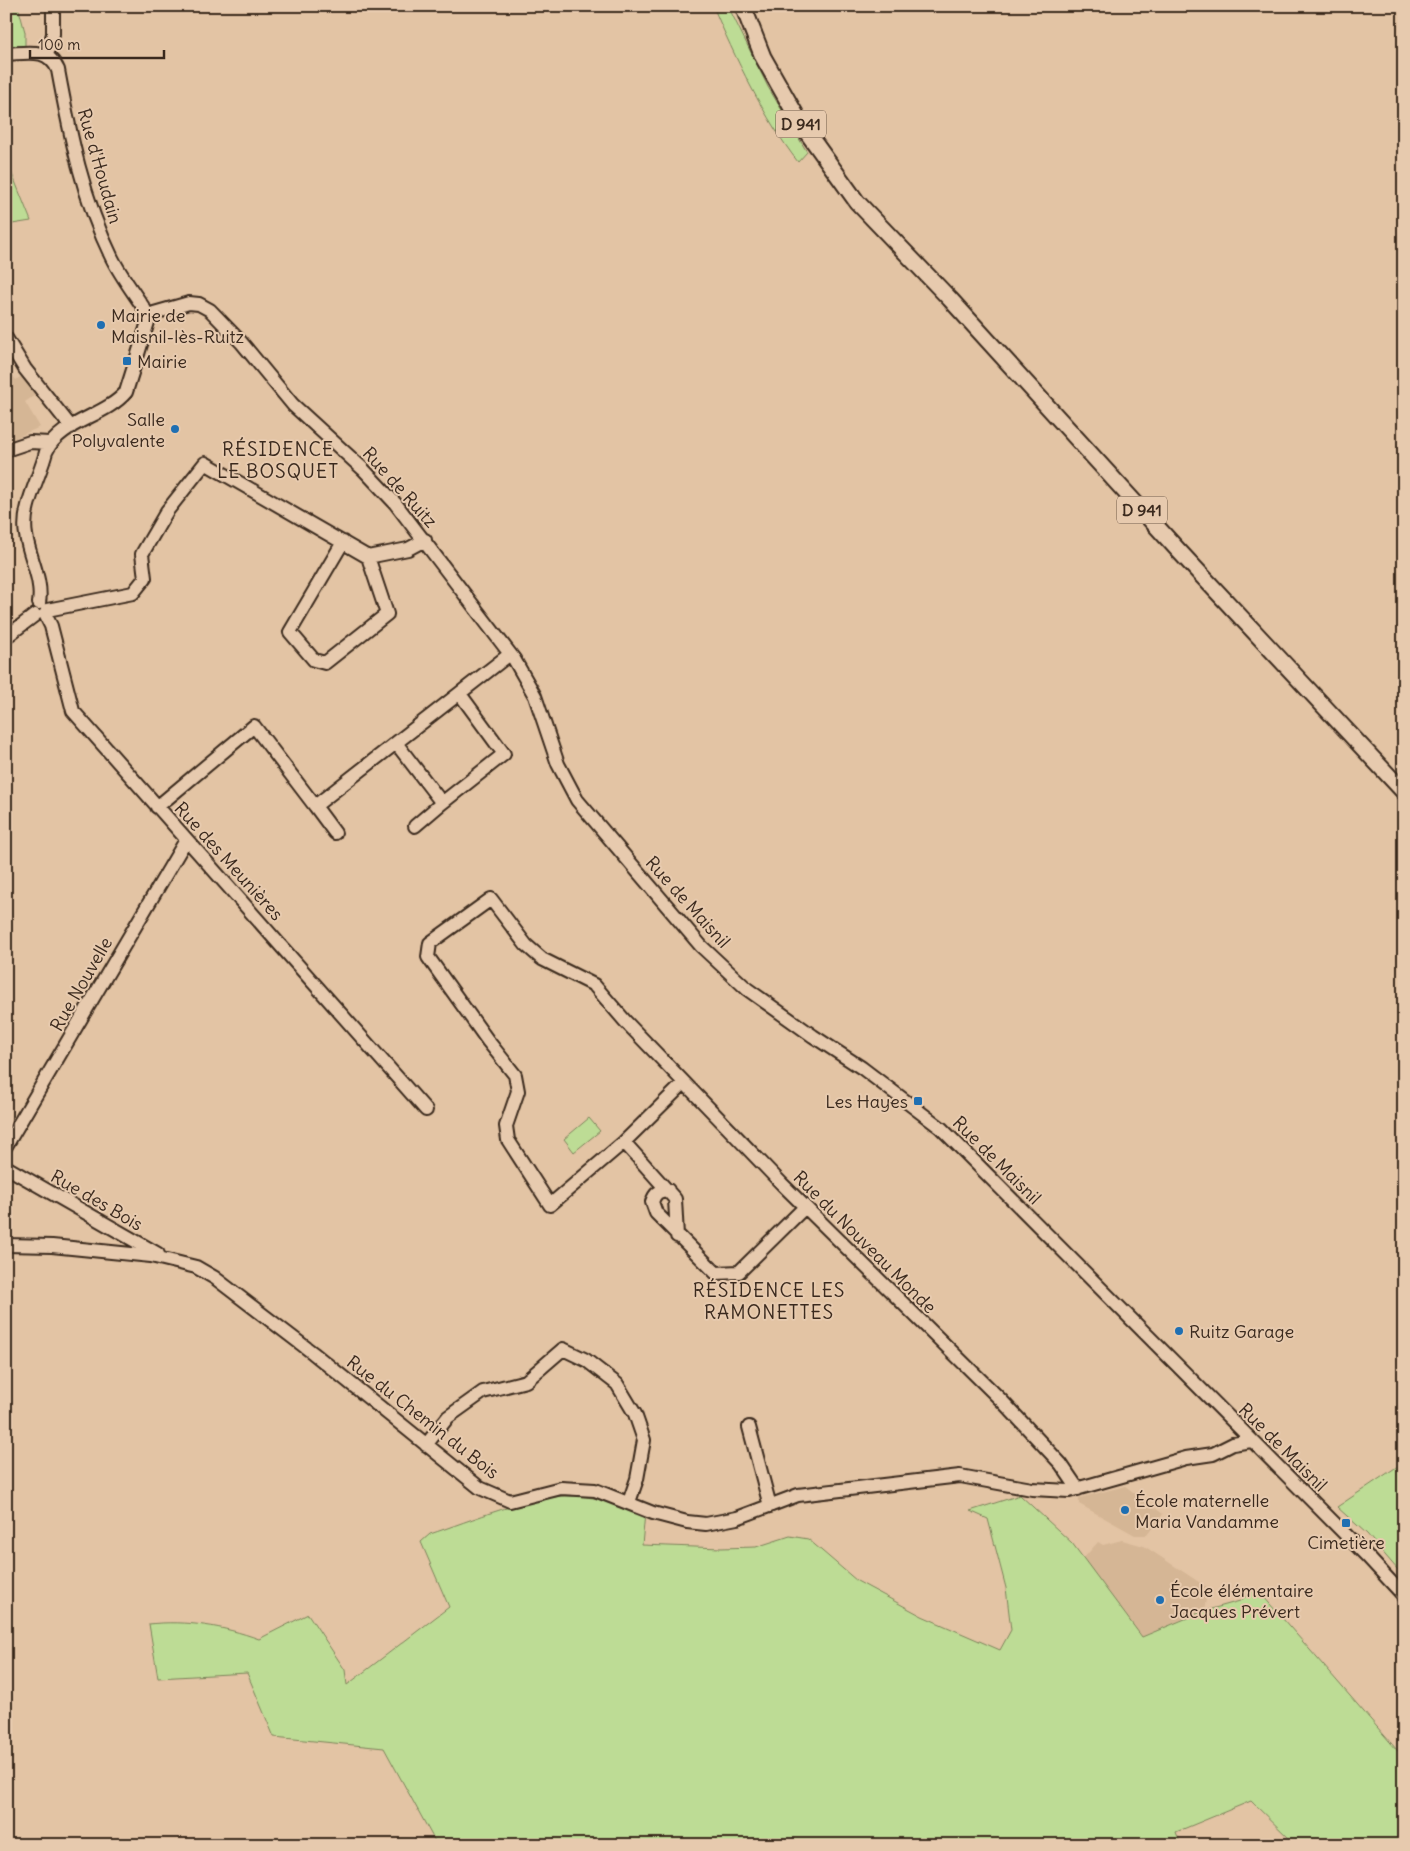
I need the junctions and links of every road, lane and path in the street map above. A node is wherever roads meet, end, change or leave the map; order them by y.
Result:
1 (53, 6) edge
2 (742, 6) edge
3 (6, 54) edge
4 (47, 55) junction
5 (149, 315) junction
6 (6, 338) edge
7 (71, 427) junction
8 (50, 443) junction
9 (6, 450) edge
10 (425, 540) junction
11 (342, 542) junction
12 (368, 557) junction
13 (42, 610) junction
14 (6, 637) edge
15 (510, 654) junction
16 (460, 694) junction
17 (396, 743) junction
18 (558, 764) joint
19 (1404, 792) edge
20 (442, 803) junction
21 (315, 806) junction
22 (157, 807) junction
23 (415, 826) dead end
24 (335, 833) dead end
25 (186, 840) junction
26 (684, 1083) junction
27 (426, 1110) dead end
28 (624, 1142) junction
29 (6, 1146) edge
30 (6, 1167) edge
31 (668, 1190) junction
32 (805, 1207) junction
33 (677, 1236) junction
34 (6, 1245) edge
35 (171, 1260) junction
36 (749, 1427) dead end
37 (1251, 1441) junction
38 (426, 1445) junction
39 (1078, 1489) junction
40 (630, 1502) junction
41 (770, 1506) junction
42 (1404, 1596) edge

1 - 4 street
2 - 19 main road, D 941
3 - 4 street
4 - 5 street, Rue d'Houdain
5 - 7 street
5 - 10 street, Rue de Ruitz
6 - 7 street
7 - 8 street
8 - 9 street
8 - 13 street
10 - 12 street
10 - 15 street, Rue de Ruitz
11 - 12 street
11 - 12 street
11 - 13 street
13 - 14 street
13 - 22 street, Rue des Meunières
15 - 16 street
15 - 18 street, Rue de Ruitz
16 - 17 street
16 - 20 street
17 - 20 street
17 - 21 street
18 - 37 street, Rue de Maisnil
20 - 23 street
21 - 22 street
21 - 24 street
22 - 25 street, Rue des Meunières
25 - 27 street, Rue des Meunières
25 - 29 street, Rue Nouvelle
26 - 28 street
26 - 28 street, Rue du Nouveau Monde
26 - 32 street, Rue du Nouveau Monde
28 - 31 street
30 - 35 street, Rue des Bois
31 - 33 street
31 - 33 street
32 - 33 street
32 - 39 street, Rue du Nouveau Monde
34 - 35 street, Rue du Chemin du Bois
35 - 38 street, Rue du Chemin du Bois
36 - 41 street
37 - 39 street, Rue du Chemin du Bois
37 - 42 street, Rue de Maisnil
38 - 40 street, Rue du Chemin du Bois
38 - 40 street
39 - 41 street, Rue du Chemin du Bois
40 - 41 street, Rue du Chemin du Bois

